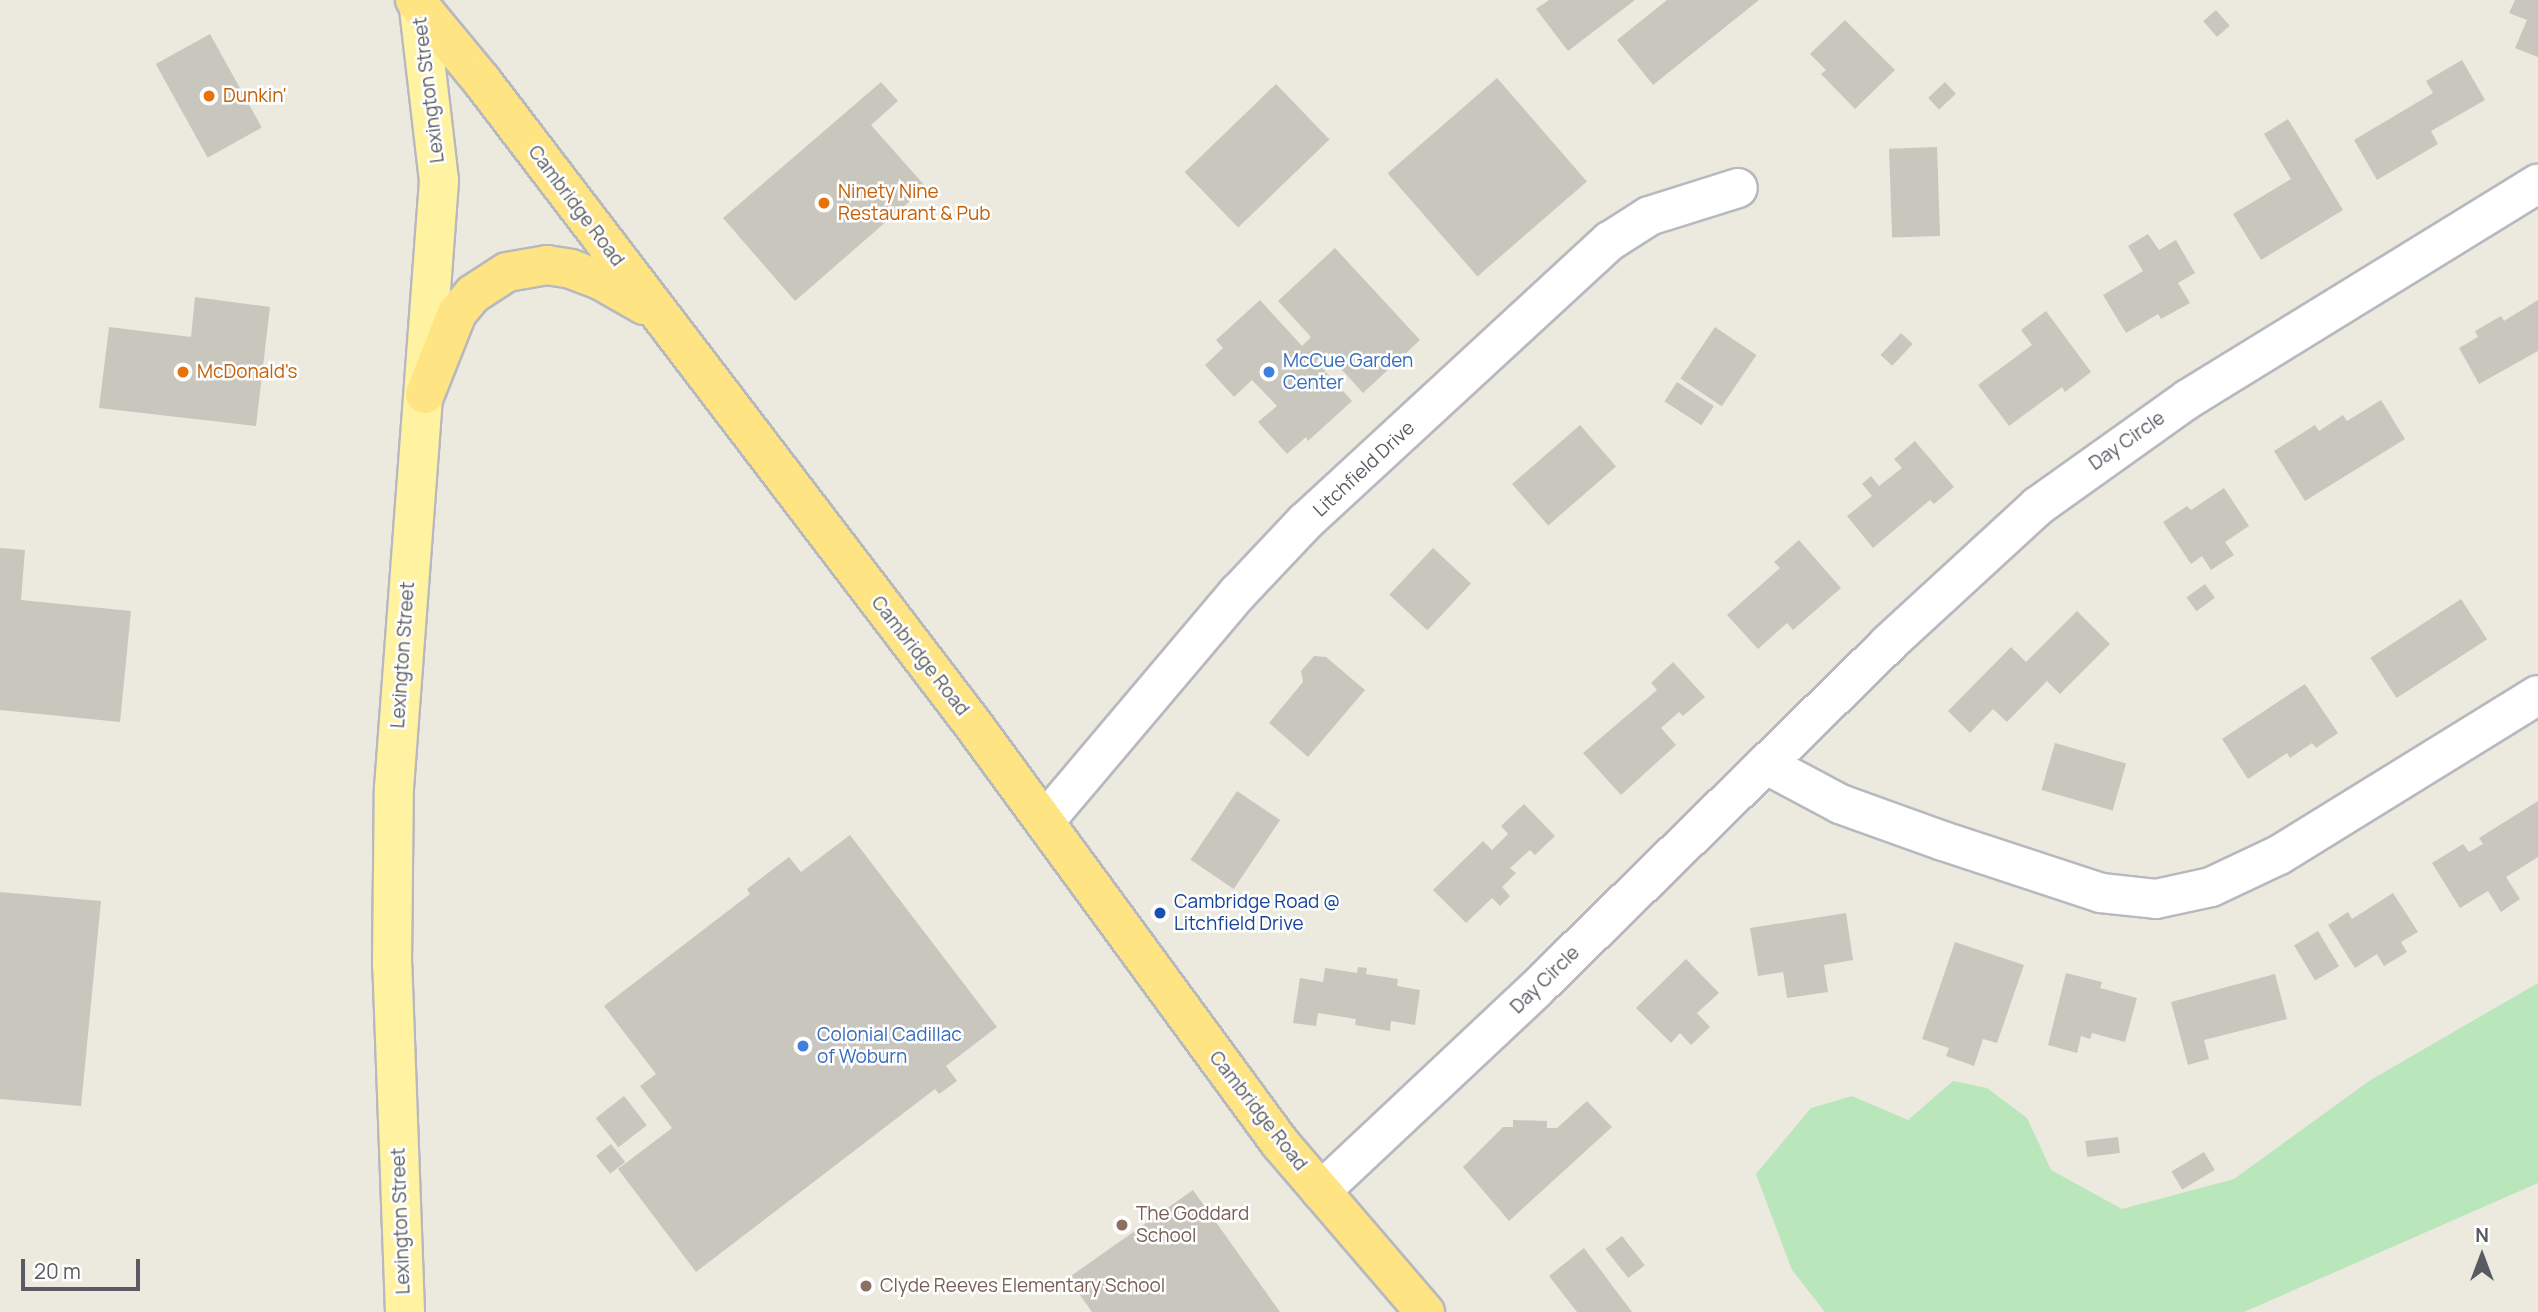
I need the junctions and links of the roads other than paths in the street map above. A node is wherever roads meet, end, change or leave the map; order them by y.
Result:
1 (417, 2) edge
2 (2538, 184) edge
3 (1738, 188) dead end
4 (656, 313) junction
5 (425, 394) junction
6 (2538, 695) edge
7 (1767, 765) junction
8 (1045, 821) junction
9 (1321, 1191) junction
10 (405, 1312) edge
11 (1425, 1312) edge

1 - 4 highway, Cambridge Road
1 - 5 main road, Lexington Street
2 - 7 street, Day Circle
3 - 8 street, Litchfield Drive
4 - 5 highway
4 - 8 highway, Cambridge Road
5 - 10 main road, Lexington Street
6 - 7 street
7 - 9 street, Day Circle
8 - 9 highway, Cambridge Road
9 - 11 highway, Cambridge Road

